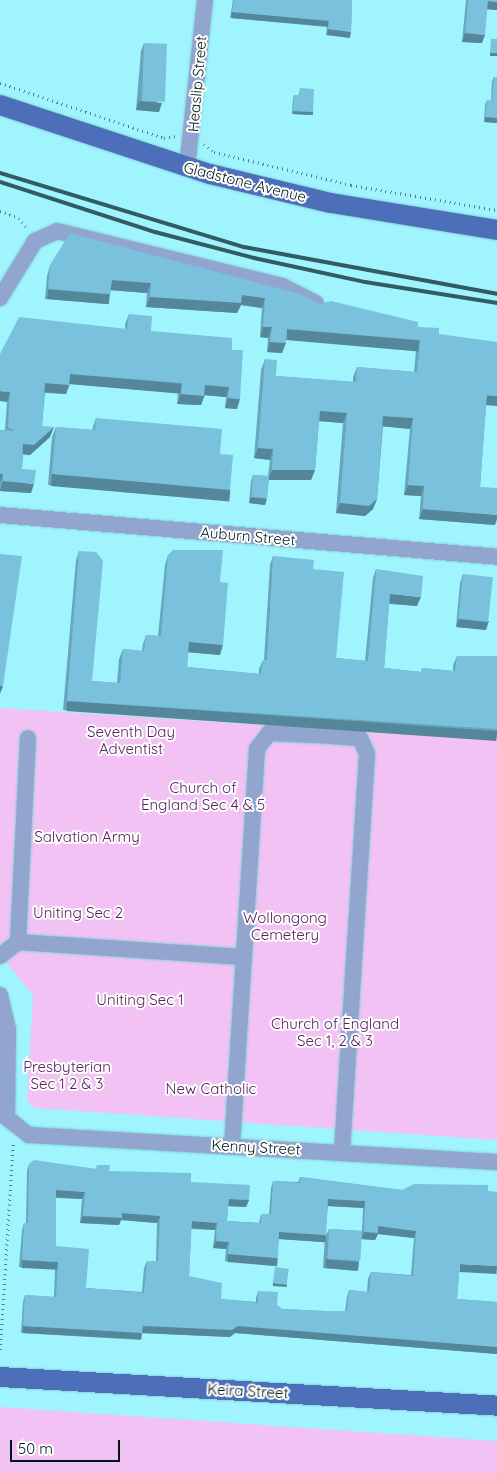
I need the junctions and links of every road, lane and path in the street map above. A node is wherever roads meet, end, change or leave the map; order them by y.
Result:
1 (205, 0) edge
2 (0, 83) edge
3 (0, 105) edge
4 (178, 136) dead end
5 (206, 145) dead end
6 (187, 168) junction
7 (0, 210) edge
8 (497, 210) edge
9 (497, 230) edge
10 (35, 241) junction
11 (0, 298) edge
12 (320, 305) edge
13 (0, 515) edge
14 (497, 557) edge
15 (28, 738) dead end
16 (18, 942) junction
17 (0, 956) edge
18 (243, 957) junction
19 (0, 995) edge
20 (16, 1129) junction
21 (232, 1146) junction
22 (342, 1152) junction
23 (497, 1162) edge
24 (0, 1350) edge
25 (0, 1377) edge
26 (497, 1406) edge

1 - 6 street, Heaslip Street
2 - 4 path
3 - 6 main road, Gladstone Avenue
5 - 8 path
6 - 9 main road, Gladstone Avenue
7 - 10 path
10 - 11 street
10 - 12 street
13 - 14 street, Auburn Street
15 - 16 street
16 - 17 street
16 - 18 street
18 - 21 street
18 - 22 street
19 - 20 street
20 - 21 street, Kenny Street
20 - 24 path
21 - 22 street, Kenny Street
22 - 23 street, Kenny Street
25 - 26 main road, Keira Street

